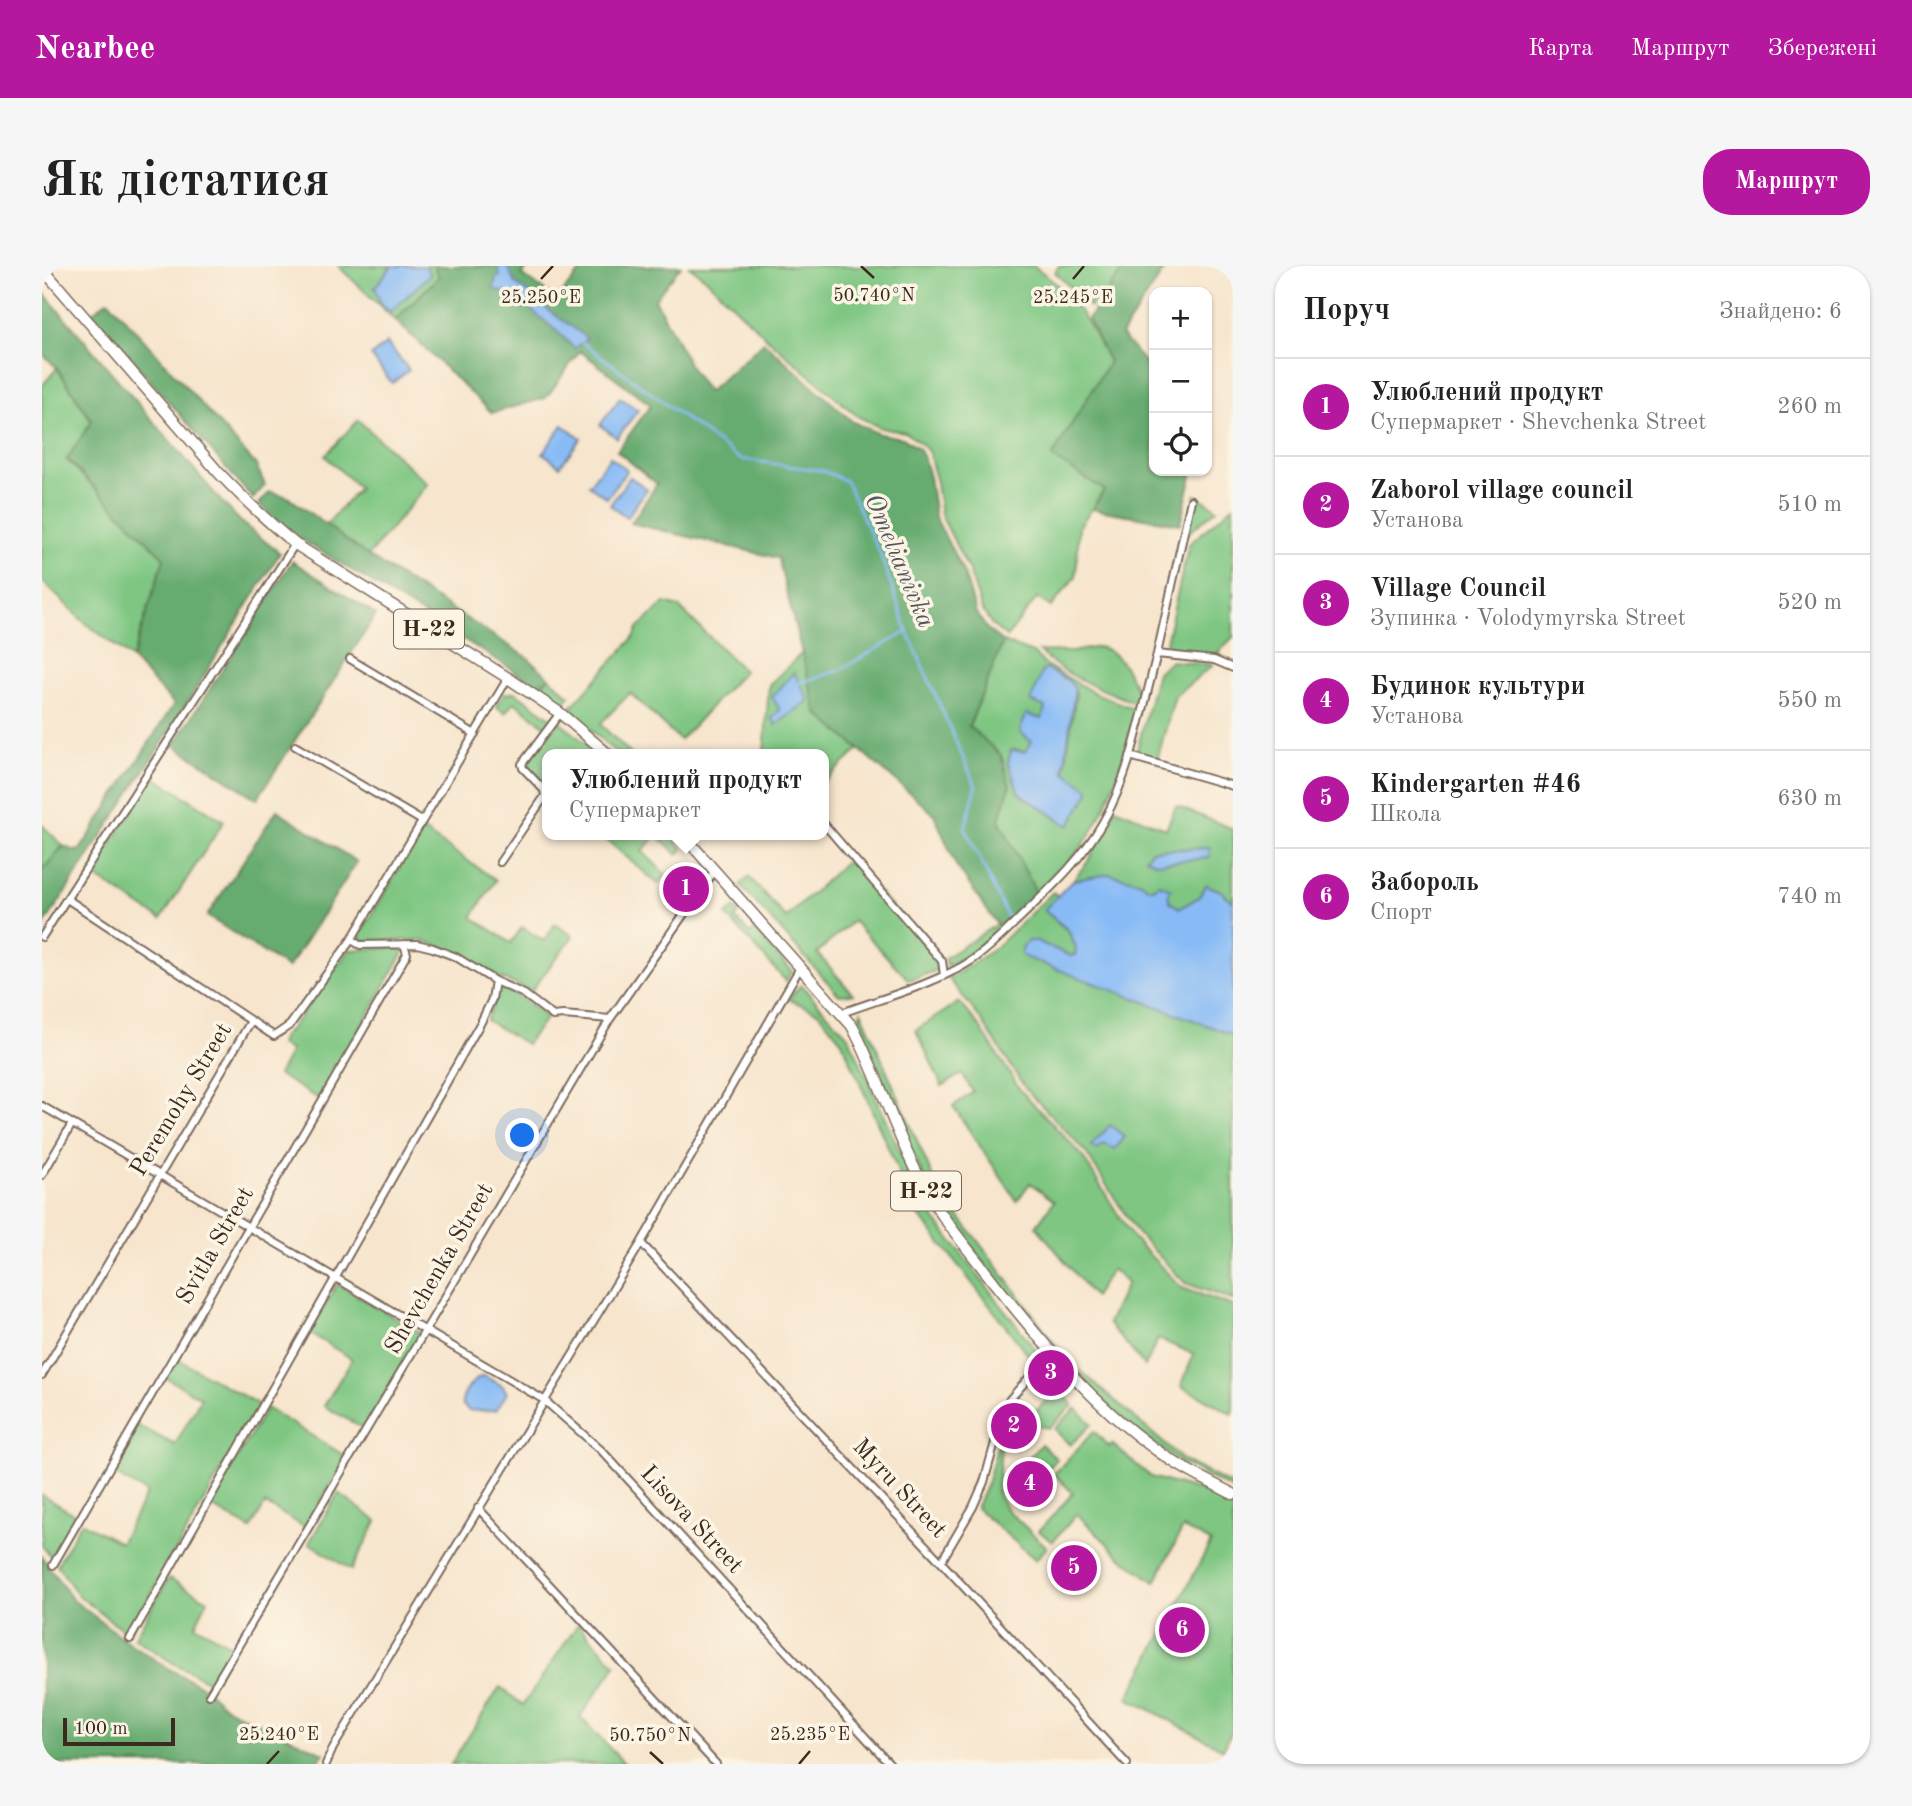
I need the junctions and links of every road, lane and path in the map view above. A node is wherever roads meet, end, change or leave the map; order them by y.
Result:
1 (42, 268) edge
2 (1191, 500) dead end
3 (295, 544) junction
4 (1157, 654) junction
5 (350, 659) dead end
6 (1233, 668) edge
7 (508, 678) junction
8 (560, 713) junction
9 (475, 734) junction
10 (295, 746) dead end
11 (602, 749) edge
12 (1130, 756) junction
13 (1233, 786) edge
14 (542, 788) edge
15 (542, 800) edge
16 (422, 821) junction
17 (829, 830) edge
18 (688, 840) edge
19 (500, 862) dead end
20 (715, 870) junction
21 (67, 899) junction
22 (42, 937) edge
23 (351, 940) junction
24 (404, 944) junction
25 (801, 966) junction
26 (944, 975) junction
27 (495, 981) junction
28 (842, 1013) junction
29 (610, 1019) junction
30 (251, 1021) junction
31 (42, 1106) edge
32 (72, 1124) junction
33 (42, 1175) edge
34 (159, 1175) junction
35 (249, 1227) junction
36 (641, 1243) junction
37 (336, 1278) junction
38 (427, 1331) junction
39 (1051, 1353) junction
40 (42, 1375) edge
41 (544, 1400) junction
42 (1233, 1494) edge
43 (478, 1508) junction
44 (941, 1562) junction
45 (53, 1565) dead end
46 (130, 1639) dead end
47 (209, 1695) dead end
48 (326, 1764) edge
49 (716, 1764) edge
50 (890, 1764) edge
51 (1126, 1764) edge

1 - 3 main road, Н-22
2 - 4 street
3 - 7 main road, Н-22
3 - 21 street
4 - 6 street
4 - 12 street
5 - 9 street
7 - 8 main road, Н-22
7 - 9 street, Peremohy Street
8 - 11 main road, Н-22
8 - 14 street
9 - 16 street, Peremohy Street
10 - 16 street
12 - 13 street
12 - 26 street
15 - 19 street
16 - 23 street, Peremohy Street
17 - 26 street
18 - 20 main road, Н-22
20 - 25 main road, Н-22
20 - 29 street, Shevchenka Street
21 - 22 street
21 - 30 street
23 - 24 street
23 - 30 street, Peremohy Street
24 - 27 street
24 - 35 street, Svitla Street
25 - 28 main road, Н-22
25 - 36 street
26 - 28 street
27 - 29 street
27 - 37 street
28 - 39 main road, Н-22
29 - 38 street, Shevchenka Street
30 - 34 street, Peremohy Street
31 - 32 street, Lisova Street
32 - 33 street
32 - 34 street, Lisova Street
34 - 35 street, Lisova Street
34 - 40 street, Peremohy Street
35 - 37 street, Lisova Street
35 - 45 street, Svitla Street
36 - 41 street
36 - 44 street, Myru Street
37 - 38 street, Lisova Street
37 - 46 street
38 - 41 street, Lisova Street
38 - 47 street, Shevchenka Street
39 - 42 main road, Н-22
39 - 44 street
41 - 43 street
41 - 50 street, Lisova Street
43 - 48 street
43 - 49 street
44 - 51 street, Myru Street

